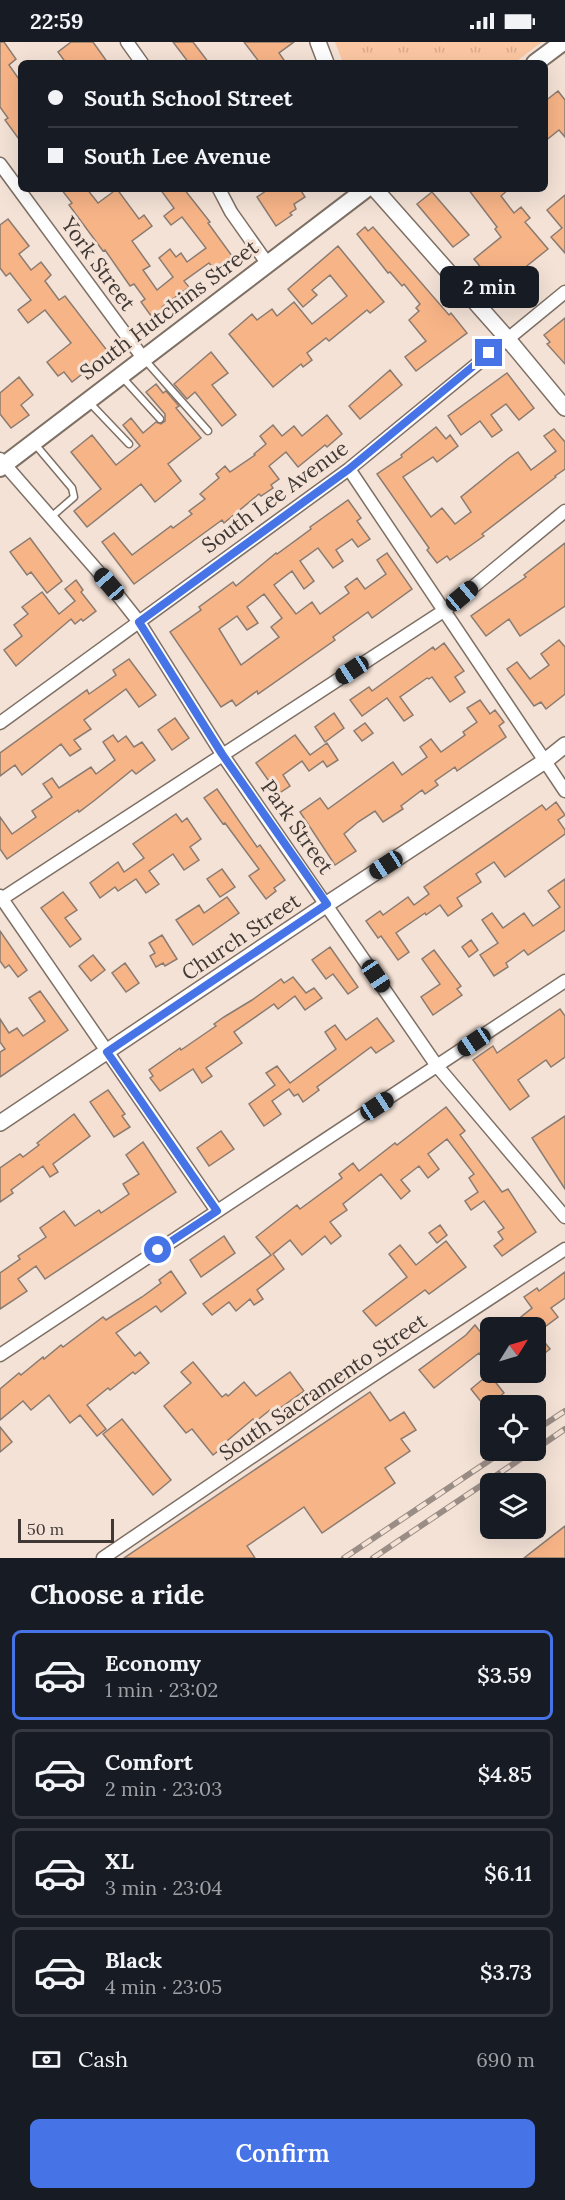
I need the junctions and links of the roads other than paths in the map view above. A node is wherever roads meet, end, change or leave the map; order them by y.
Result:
1 (127, 42) edge
2 (318, 42) edge
3 (563, 42) edge
4 (140, 60) edge
5 (325, 60) edge
6 (539, 60) edge
7 (0, 164) edge
8 (18, 188) edge
9 (21, 192) edge
10 (221, 192) edge
11 (362, 192) edge
12 (378, 192) edge
13 (267, 263) junction
14 (565, 292) edge
15 (507, 338) junction
16 (143, 358) junction
17 (120, 375) junction
18 (88, 400) junction
19 (565, 408) edge
20 (160, 419) dead end
21 (208, 431) dead end
22 (33, 442) junction
23 (129, 444) dead end
24 (1, 464) edge
25 (349, 469) junction
26 (565, 511) edge
27 (51, 517) junction
28 (445, 610) junction
29 (139, 622) junction
30 (0, 723) edge
31 (565, 745) edge
32 (222, 754) junction
33 (545, 761) junction
34 (565, 790) edge
35 (1, 899) edge
36 (327, 904) junction
37 (565, 981) edge
38 (107, 1052) junction
39 (437, 1066) junction
40 (0, 1123) edge
41 (217, 1211) junction
42 (565, 1217) edge
43 (565, 1250) edge
44 (0, 1355) edge
45 (103, 1558) edge

1 - 4 street
2 - 5 street
3 - 6 main road
7 - 8 street, York Street
9 - 16 street, York Street
10 - 13 street
11 - 13 main road, South Hutchins Street
12 - 15 street
13 - 16 main road, South Hutchins Street
14 - 15 street, South Lee Avenue
15 - 19 street
15 - 25 street, South Lee Avenue
16 - 17 main road, South Hutchins Street
16 - 21 lane
17 - 18 main road, South Hutchins Street
17 - 20 lane
18 - 22 main road, South Hutchins Street
18 - 23 lane
22 - 24 main road, South Hutchins Street
22 - 27 lane
24 - 27 street, Park Street
25 - 28 street
25 - 29 street, South Lee Avenue
26 - 28 street
27 - 29 street, Park Street
28 - 32 street
28 - 33 street
29 - 30 street, South Lee Avenue
29 - 32 street, Park Street
31 - 33 street, Church Street
32 - 35 street
32 - 36 street, Park Street
33 - 34 street
33 - 36 street, Church Street
35 - 38 street
36 - 38 street, Church Street
36 - 39 street, Park Street
37 - 39 street
38 - 40 street, Church Street
38 - 41 street
39 - 41 street
39 - 42 street, Park Street
41 - 44 street
43 - 45 street, South Sacramento Street

